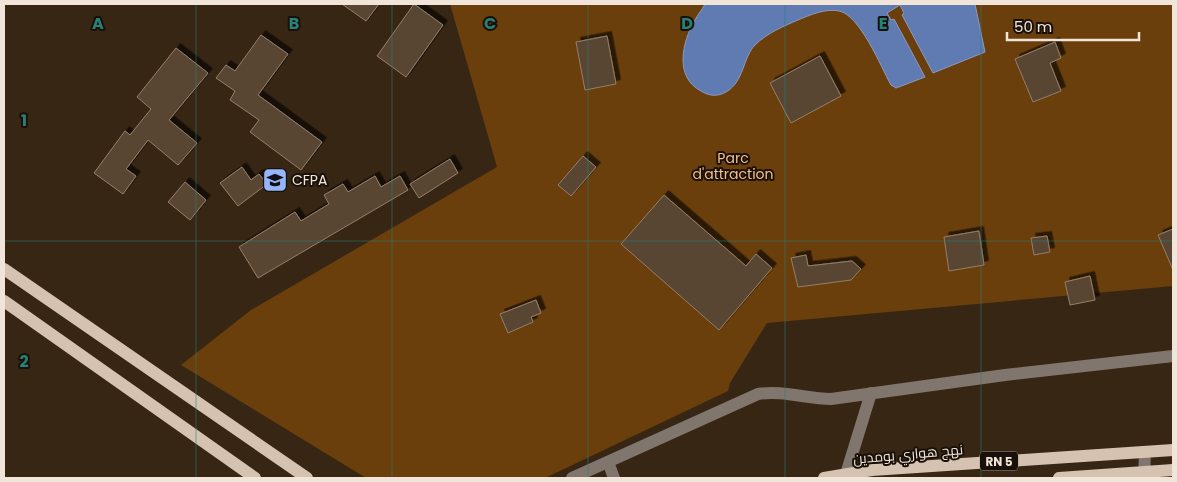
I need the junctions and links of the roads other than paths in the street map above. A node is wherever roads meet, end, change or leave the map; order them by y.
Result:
1 (5, 269) edge
2 (4, 301) edge
3 (1173, 356) edge
4 (871, 393) junction
5 (1173, 450) edge
6 (1145, 452) junction
7 (608, 462) junction
8 (1173, 470) edge
9 (846, 474) junction
10 (1145, 475) edge
11 (254, 478) edge
12 (307, 478) edge
13 (572, 478) edge
14 (614, 478) edge
15 (824, 478) edge
16 (1059, 478) edge

1 - 12 main road
2 - 11 main road
3 - 4 street
4 - 7 street
4 - 9 street
5 - 6 main road, نهج هواري بومدين / RN 5
6 - 9 main road, نهج هواري بومدين / RN 5
6 - 10 street
7 - 13 street
7 - 14 street
8 - 10 main road
9 - 15 main road, نهج هواري بومدين / RN 5
10 - 16 main road

